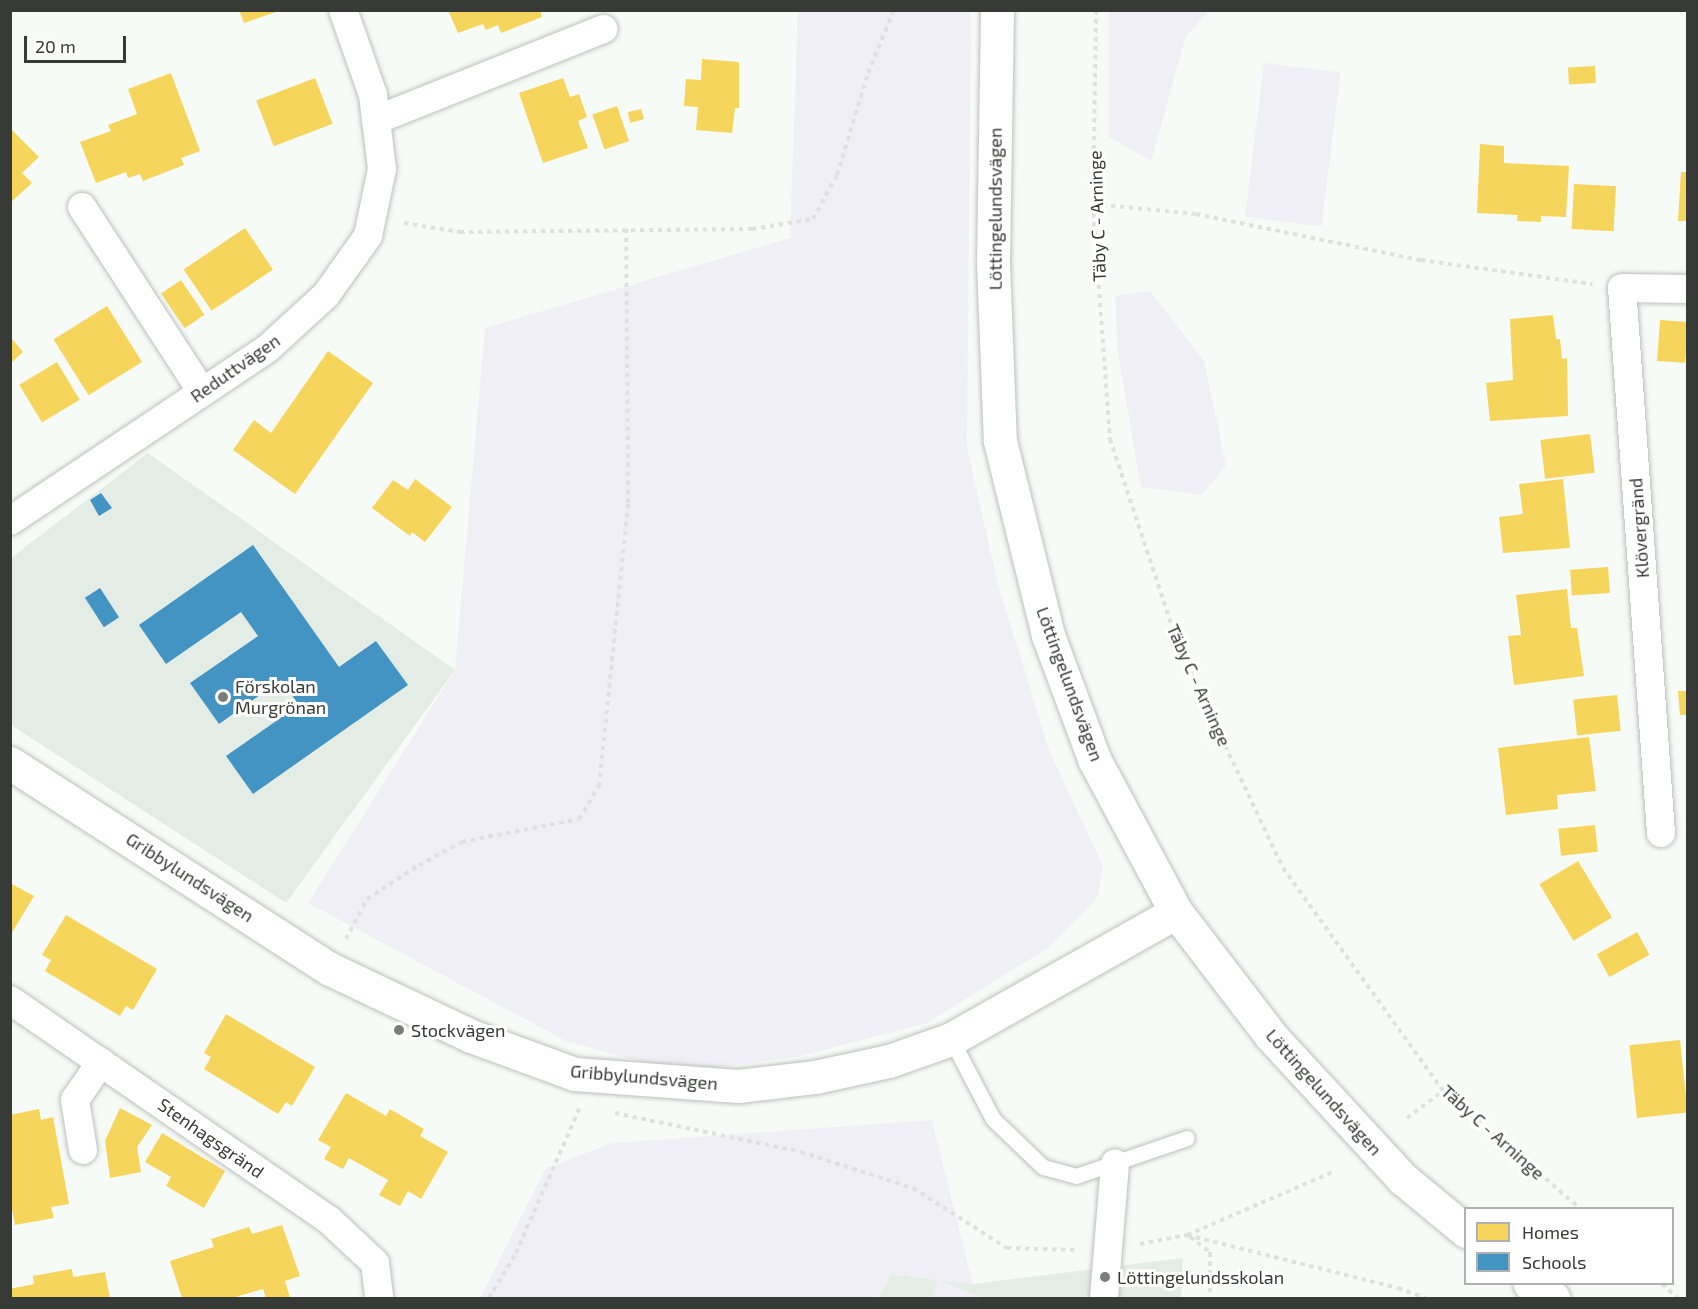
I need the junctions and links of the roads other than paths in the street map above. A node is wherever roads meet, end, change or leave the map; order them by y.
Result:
1 (343, 10) edge
2 (997, 10) edge
3 (604, 29) dead end
4 (376, 120) junction
5 (82, 207) dead end
6 (1688, 289) edge
7 (202, 392) junction
8 (10, 521) edge
9 (10, 763) edge
10 (1661, 833) dead end
11 (1176, 912) junction
12 (10, 1000) edge
13 (951, 1039) junction
14 (101, 1062) junction
15 (1187, 1138) dead end
16 (83, 1150) dead end
17 (1115, 1163) junction
18 (1464, 1229) edge
19 (1532, 1285) edge
20 (379, 1299) edge
21 (1104, 1299) edge
22 (1553, 1299) edge

1 - 4 street, Reduttvägen
2 - 11 main road, Löttingelundsvägen
3 - 4 street
4 - 7 street, Reduttvägen
5 - 7 street
6 - 10 street, Klövergränd
7 - 8 street, Reduttvägen
9 - 13 main road, Gribbylundsvägen
11 - 13 main road, Gribbylundsvägen
11 - 18 main road, Löttingelundsvägen
12 - 14 street, Stenhagsgränd
13 - 17 lane
14 - 16 street
14 - 20 street, Stenhagsgränd
15 - 17 lane
17 - 21 street
19 - 22 main road

